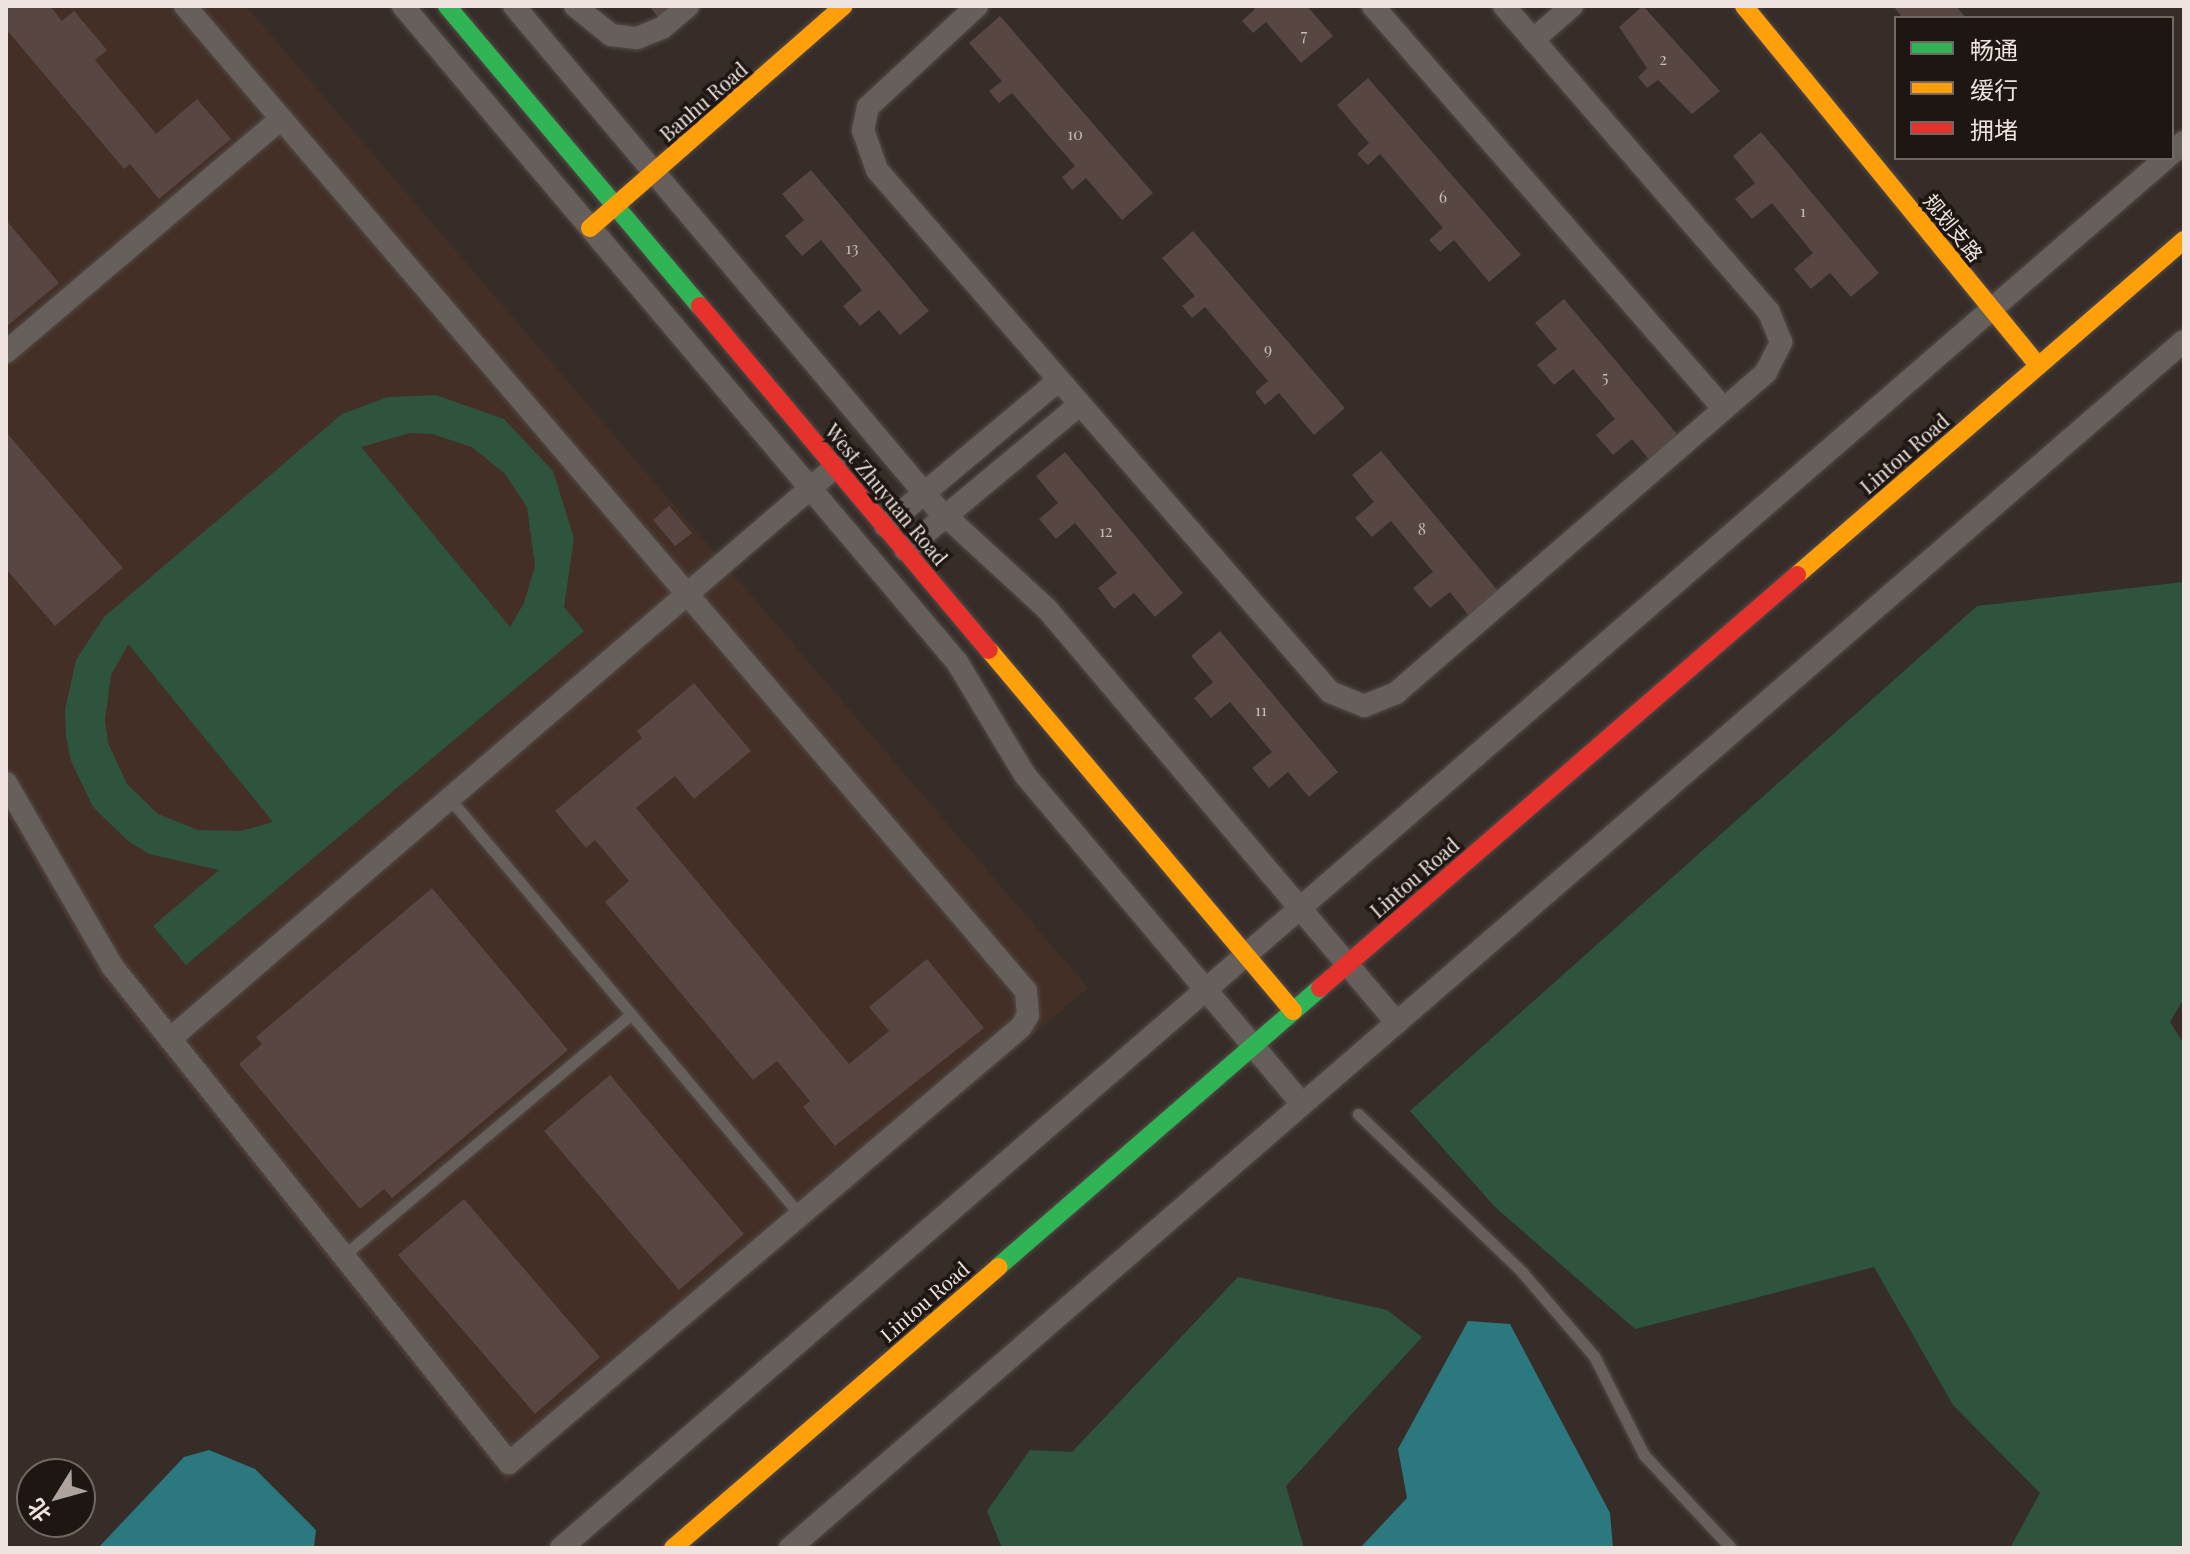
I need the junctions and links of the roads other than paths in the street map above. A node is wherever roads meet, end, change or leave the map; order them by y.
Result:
1 (185, 6) edge
2 (403, 6) edge
3 (447, 6) edge
4 (514, 6) edge
5 (575, 6) edge
6 (688, 6) edge
7 (844, 6) edge
8 (977, 6) edge
9 (1373, 6) edge
10 (1504, 6) edge
11 (1572, 6) edge
12 (1744, 6) edge
13 (1533, 40) junction
14 (281, 119) junction
15 (2164, 160) edge
16 (655, 173) junction
17 (616, 206) junction
18 (590, 228) junction
19 (2184, 240) edge
20 (1992, 308) junction
21 (2184, 341) edge
22 (6, 352) edge
23 (2039, 366) junction
24 (1059, 380) junction
25 (1080, 404) junction
26 (1724, 409) junction
27 (835, 467) junction
28 (924, 493) junction
29 (946, 516) junction
30 (885, 526) junction
31 (905, 550) junction
32 (687, 595) junction
33 (6, 783) edge
34 (450, 799) junction
35 (1300, 908) junction
36 (1246, 954) junction
37 (1347, 964) junction
38 (1205, 989) junction
39 (1293, 1011) junction
40 (631, 1014) junction
41 (1397, 1023) junction
42 (170, 1039) junction
43 (1253, 1046) junction
44 (1302, 1104) junction
45 (1358, 1114) dead end
46 (800, 1215) junction
47 (343, 1256) junction
48 (561, 1548) edge
49 (673, 1548) edge
50 (790, 1548) edge
51 (1731, 1548) edge

1 - 14 street
2 - 18 street
3 - 17 main road, West Zhuyuan Road
4 - 16 street
5 - 6 street
7 - 16 main road, Banhu Road
8 - 24 street
9 - 26 street
10 - 13 street
11 - 13 street
12 - 20 main road, 规划支路
13 - 26 street
14 - 22 street
14 - 32 street
15 - 20 street
16 - 17 main road, Banhu Road
16 - 28 street
17 - 18 main road, Banhu Road
17 - 27 main road, West Zhuyuan Road
18 - 38 street
19 - 23 main road, Lintou Road
20 - 23 main road, 规划支路
20 - 35 street
21 - 41 street
23 - 37 main road, Lintou Road
24 - 25 street
24 - 28 street
25 - 26 street
25 - 29 street
27 - 30 main road, West Zhuyuan Road
27 - 32 street
28 - 29 street
28 - 30 street
29 - 31 street
29 - 35 street
30 - 31 main road, West Zhuyuan Road
31 - 36 main road, West Zhuyuan Road
32 - 34 street
32 - 46 street
33 - 42 street
34 - 40 lane
34 - 42 street
35 - 36 street
35 - 37 street
36 - 38 street
36 - 39 main road, West Zhuyuan Road
37 - 39 main road, Lintou Road
37 - 41 street
38 - 43 street
38 - 48 street
39 - 43 main road, Lintou Road
40 - 46 lane
40 - 47 lane
41 - 44 street
42 - 47 street
43 - 44 street
43 - 49 main road, Lintou Road
44 - 50 street
45 - 51 lane
46 - 47 street

